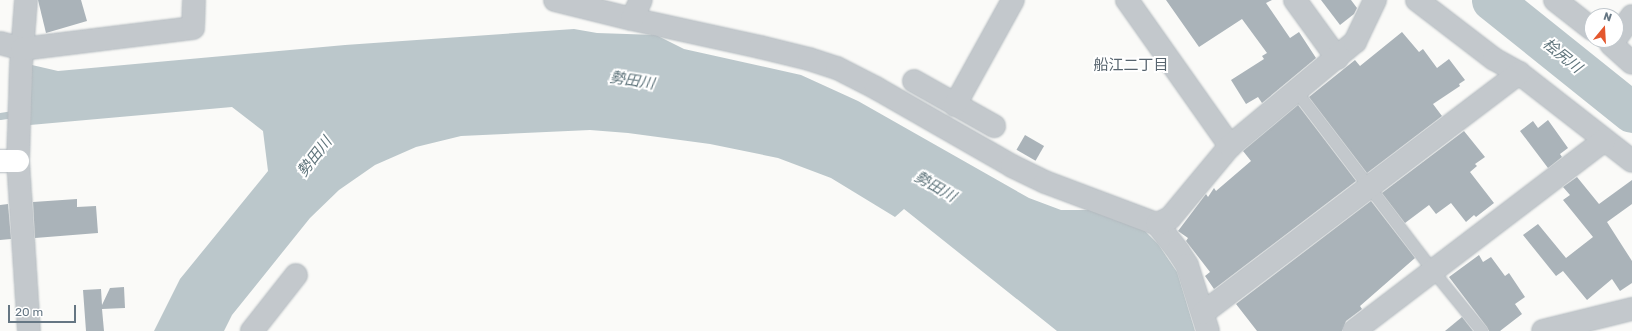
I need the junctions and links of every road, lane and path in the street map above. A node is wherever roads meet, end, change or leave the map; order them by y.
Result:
1 (26, 0) edge
2 (194, 0) edge
3 (555, 0) edge
4 (641, 0) edge
5 (1013, 0) edge
6 (1127, 0) edge
7 (1295, 0) edge
8 (1375, 0) edge
9 (1417, 0) edge
10 (1555, 0) edge
11 (622, 11) edge
12 (1632, 16) edge
13 (1584, 23) edge
14 (1624, 26) edge
15 (0, 43) edge
16 (1618, 48) edge
17 (21, 57) junction
18 (1336, 58) junction
19 (1632, 63) edge
20 (1519, 74) junction
21 (914, 81) dead end
22 (1296, 91) junction
23 (955, 105) junction
24 (994, 126) dead end
25 (1605, 140) junction
26 (1230, 146) junction
27 (9, 161) edge
28 (1632, 162) edge
29 (1369, 187) junction
30 (1157, 224) junction
31 (1433, 271) junction
32 (296, 275) dead end
33 (1632, 309) edge
34 (1206, 322) edge
35 (29, 331) edge
36 (252, 331) edge
37 (1354, 331) edge
38 (1482, 331) edge
39 (1543, 331) edge

1 - 17 street
2 - 17 street
3 - 11 street
4 - 11 street
5 - 23 street
6 - 26 street
7 - 18 street
8 - 18 street
9 - 20 street
10 - 13 street
11 - 30 street
12 - 14 street
15 - 17 street
16 - 19 street
17 - 27 street
18 - 22 street
20 - 25 street
20 - 29 street
21 - 23 street
22 - 26 street
22 - 29 lane
23 - 24 street
25 - 28 street
25 - 31 street
26 - 30 street
27 - 35 street
29 - 31 lane
29 - 34 street
30 - 34 street
31 - 37 street
31 - 38 lane
32 - 36 street
33 - 39 street

